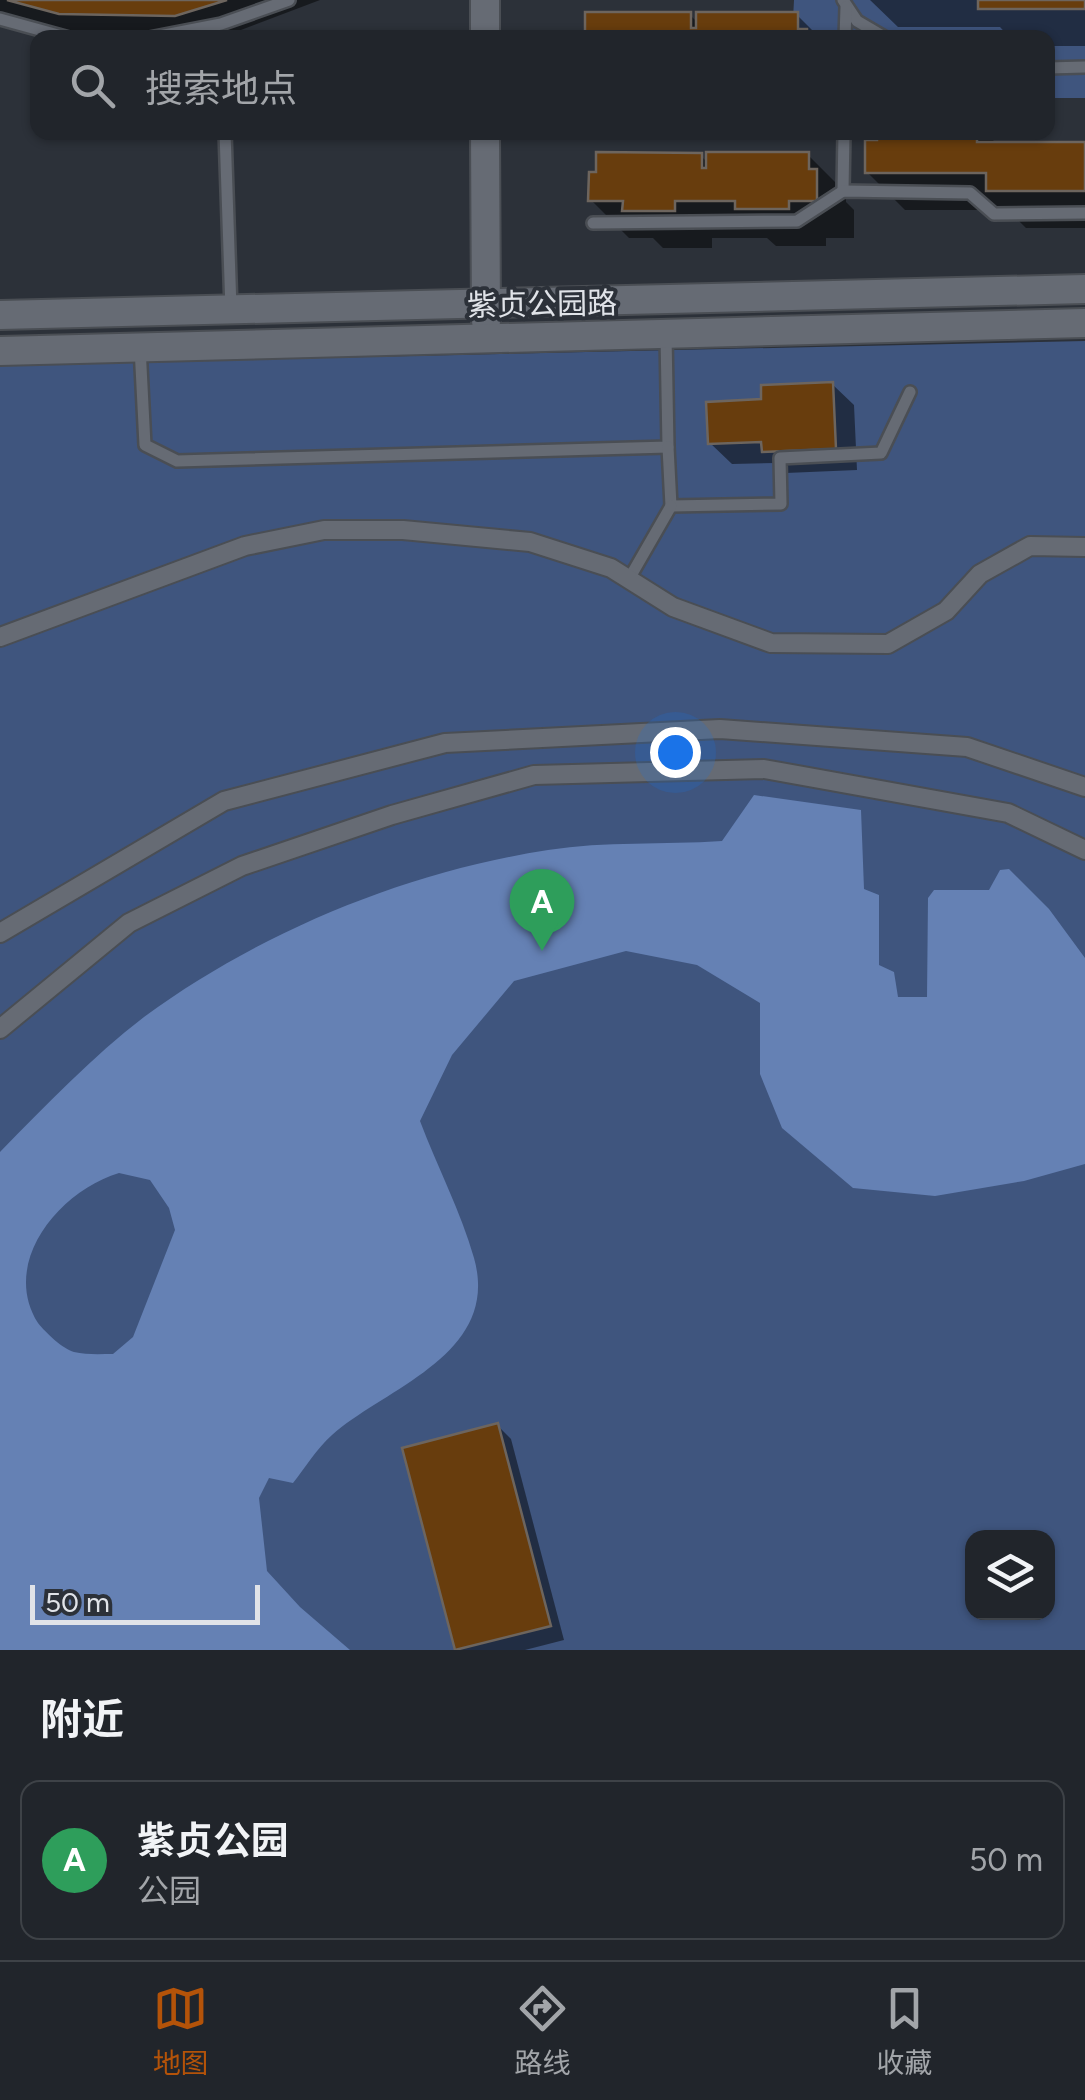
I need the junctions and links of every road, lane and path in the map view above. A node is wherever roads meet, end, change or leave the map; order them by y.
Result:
1 (288, 0) edge
2 (485, 0) edge
3 (844, 3) edge
4 (0, 19) edge
5 (40, 30) edge
6 (224, 30) edge
7 (485, 30) edge
8 (845, 30) edge
9 (872, 30) edge
10 (1085, 67) edge
11 (1055, 68) edge
12 (225, 140) edge
13 (485, 140) edge
14 (844, 140) edge
15 (843, 191) junction
16 (1085, 214) edge
17 (593, 223) dead end
18 (1085, 289) edge
19 (486, 303) junction
20 (231, 309) junction
21 (0, 314) edge
22 (1085, 323) edge
23 (666, 334) junction
24 (486, 338) junction
25 (140, 347) junction
26 (0, 350) edge
27 (910, 392) dead end
28 (668, 447) junction
29 (671, 506) junction
30 (1085, 547) edge
31 (629, 579) junction
32 (0, 637) edge
33 (1085, 787) edge
34 (1085, 850) edge
35 (0, 933) edge
36 (0, 1029) edge

1 - 6 lane
2 - 7 street
3 - 8 lane
3 - 9 lane
4 - 5 lane
10 - 11 lane
12 - 20 lane
13 - 19 street
14 - 15 lane
15 - 16 lane
15 - 17 lane
18 - 19 street, 紫贞公园路
19 - 20 street, 紫贞公园路
19 - 24 street
20 - 21 street, 紫贞公园路
22 - 23 street, 紫贞公园路
23 - 24 street, 紫贞公园路
23 - 28 lane
24 - 25 street, 紫贞公园路
25 - 26 street, 紫贞公园路
25 - 28 lane
27 - 29 lane
28 - 29 lane
29 - 31 lane
30 - 31 street
31 - 32 street
33 - 35 street
34 - 36 street

